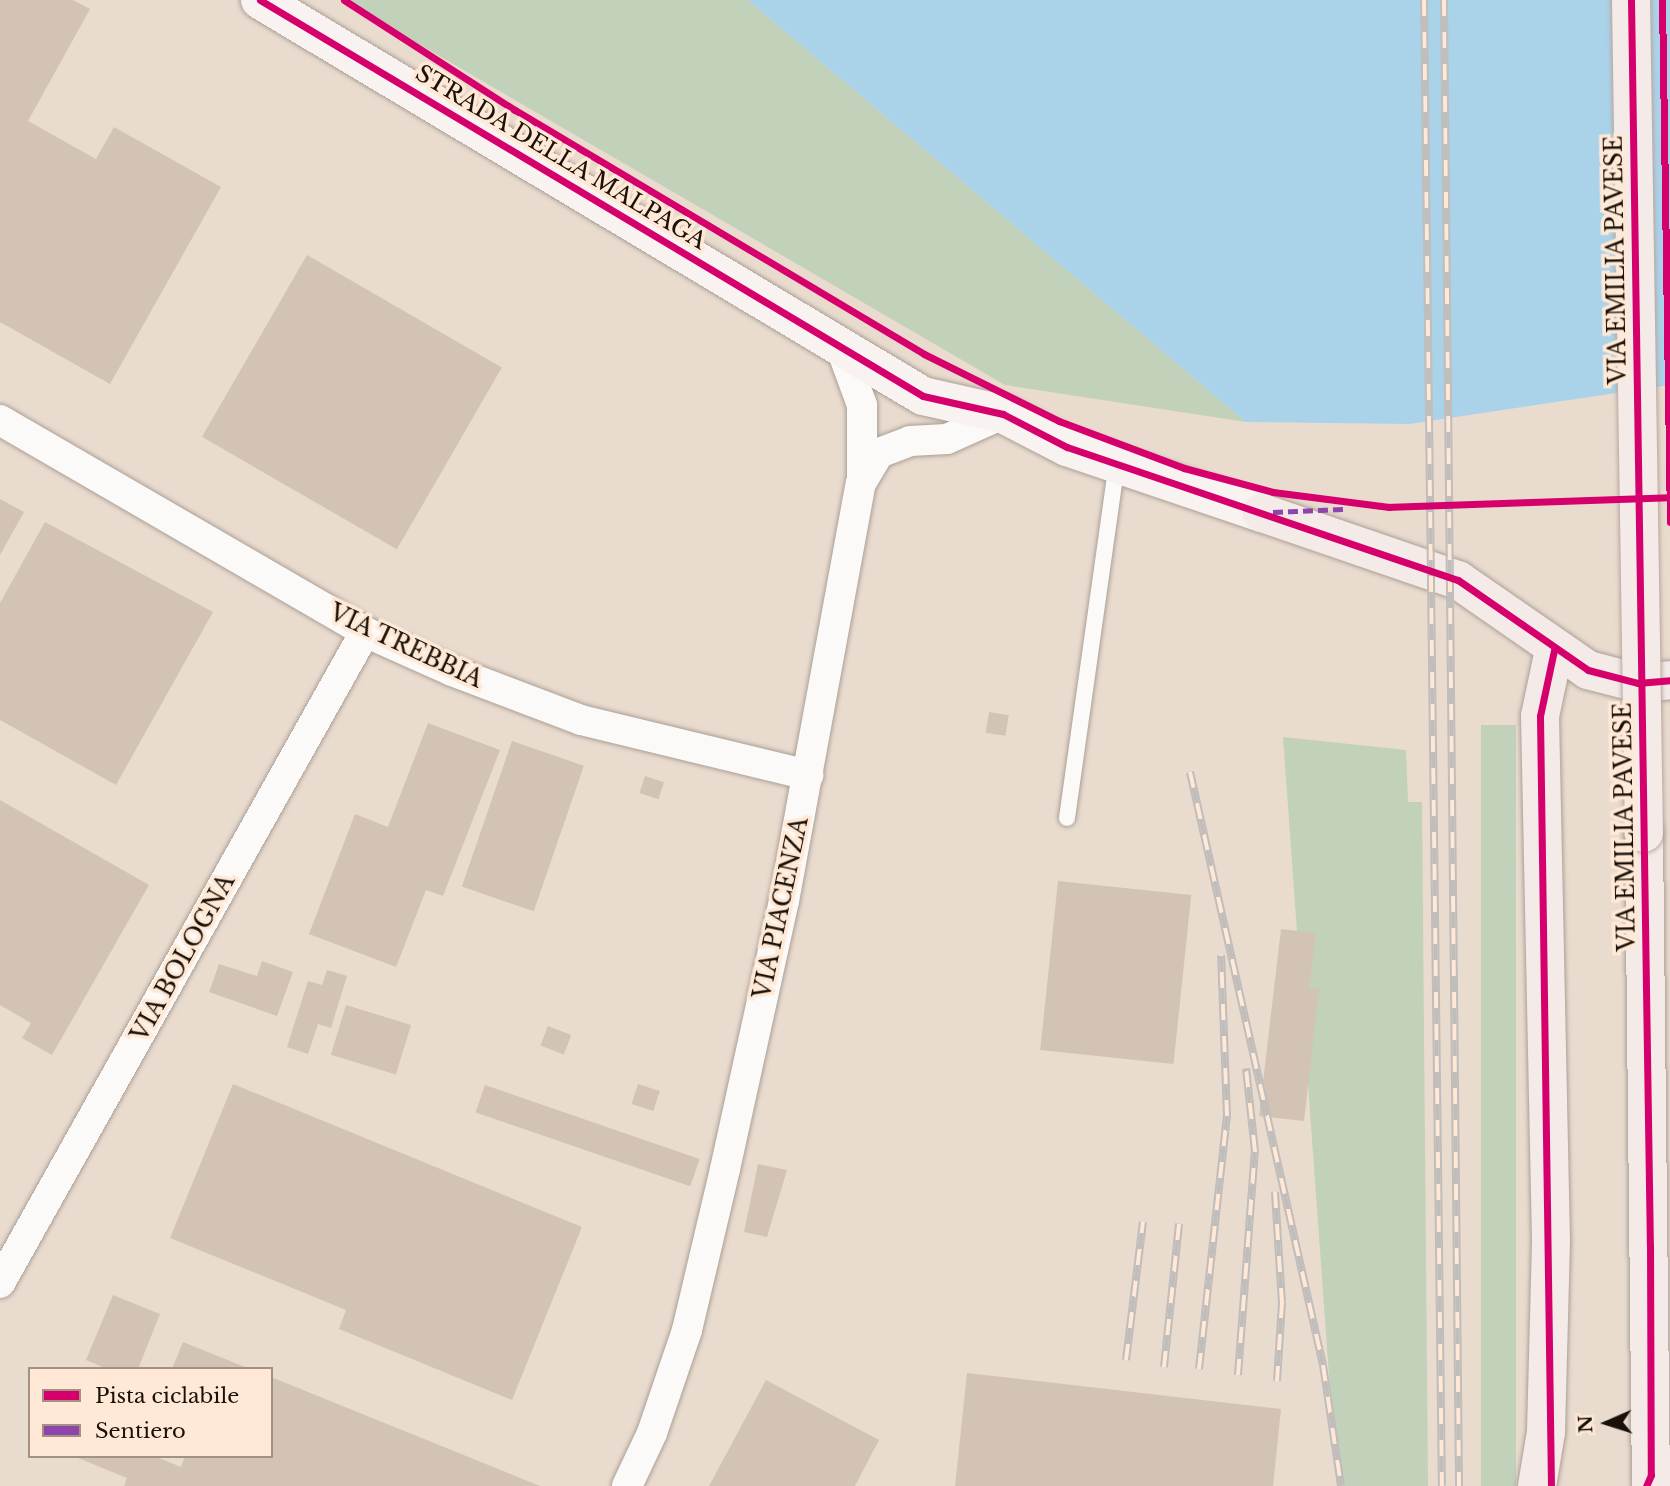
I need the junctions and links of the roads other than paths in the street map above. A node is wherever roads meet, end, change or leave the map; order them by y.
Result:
1 (260, 0) edge
2 (1631, 0) edge
3 (841, 348) junction
4 (1003, 414) junction
5 (0, 420) edge
6 (1118, 461) junction
7 (861, 483) junction
8 (1262, 513) joint
9 (365, 632) junction
10 (1554, 650) junction
11 (1670, 680) edge
12 (808, 775) junction
13 (1067, 818) dead end
14 (1650, 1245) junction
15 (0, 1283) edge
16 (1670, 1300) edge
17 (1546, 1432) junction
18 (1649, 1482) edge
19 (627, 1486) edge
20 (1537, 1486) edge
21 (1550, 1486) edge

1 - 3 street, STRADA DELLA MALPAGA
2 - 14 main road, VIA EMILIA PAVESE, bridge
3 - 4 street, STRADA DELLA MALPAGA
3 - 7 street
4 - 6 street, STRADA DELLA MALPAGA
4 - 7 street, VIA PIACENZA
5 - 9 street, VIA TREBBIA
6 - 8 street, STRADA DELLA MALPAGA
6 - 13 lane
7 - 12 street, VIA PIACENZA
8 - 10 main road
9 - 12 street, VIA TREBBIA
9 - 15 street, VIA BOLOGNA
10 - 11 main road
10 - 17 main road
12 - 19 street, VIA PIACENZA
14 - 16 main road
14 - 18 main road, VIA EMILIA PAVESE
17 - 20 main road
17 - 21 main road

